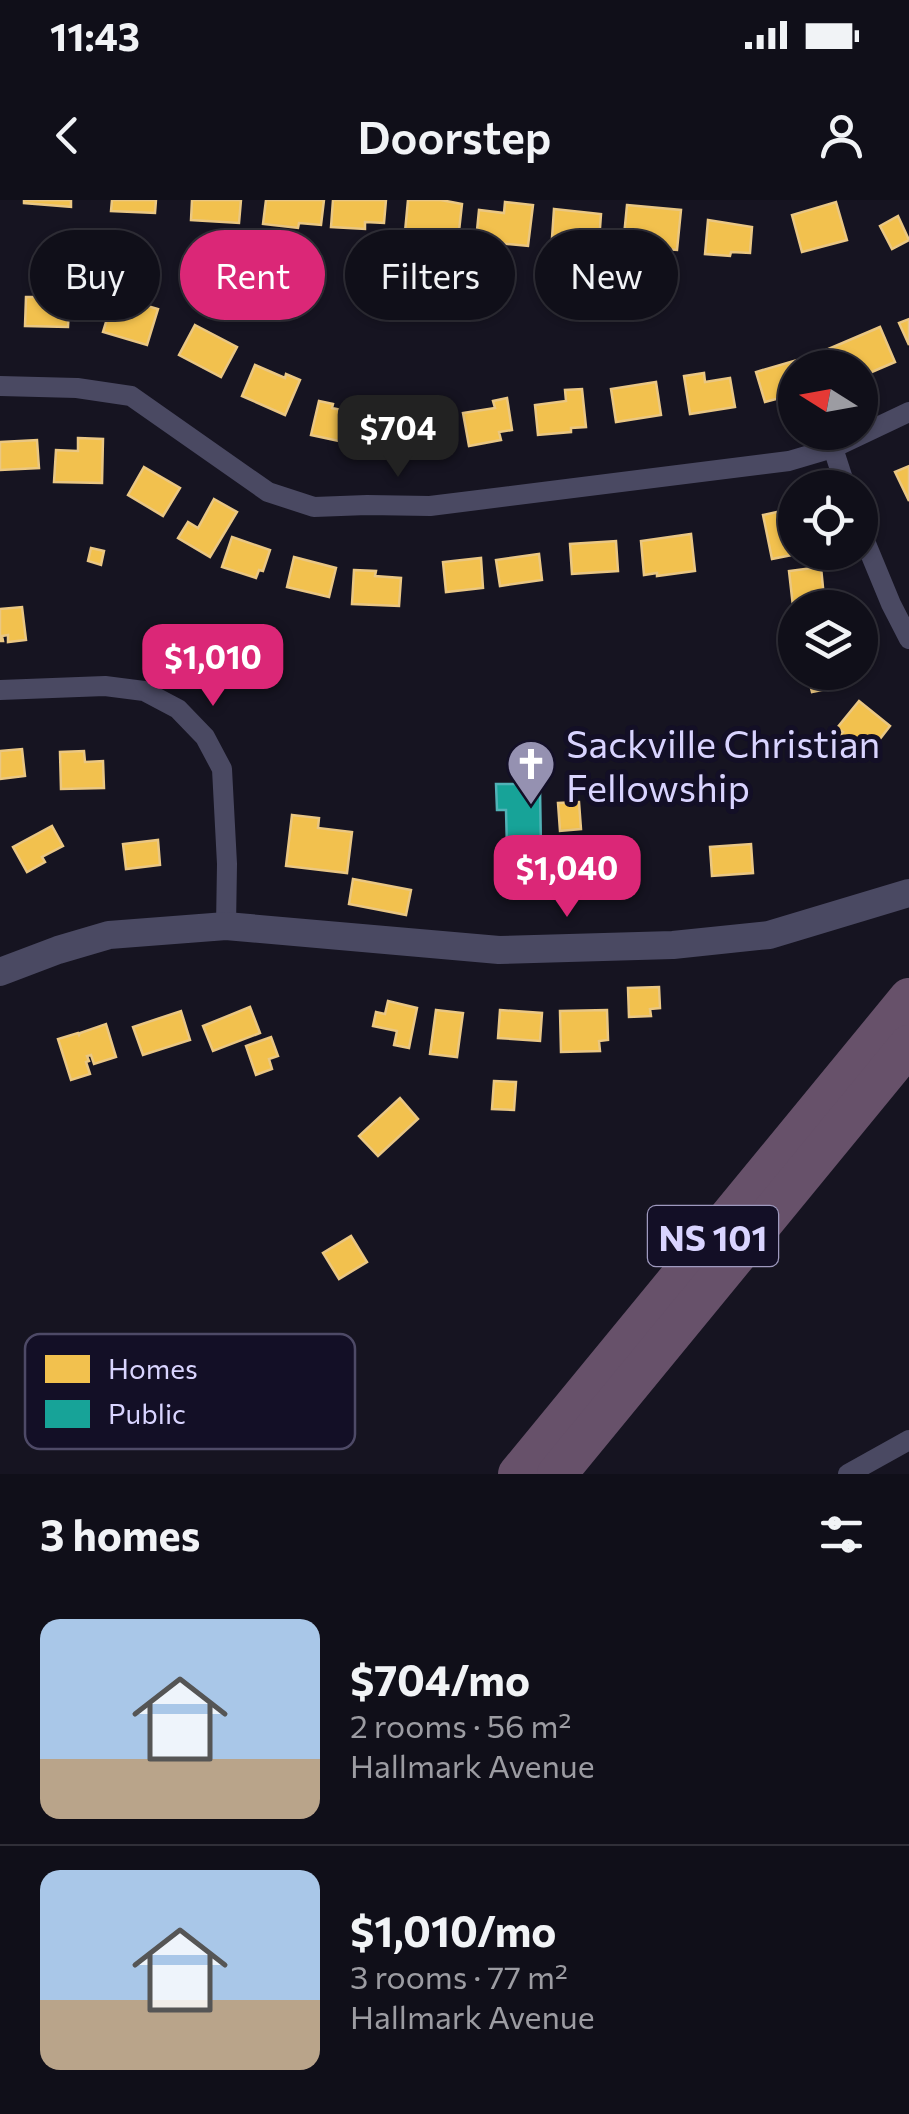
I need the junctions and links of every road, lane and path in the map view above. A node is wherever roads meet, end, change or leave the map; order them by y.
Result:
1 (0, 386) edge
2 (909, 412) edge
3 (878, 427) edge
4 (826, 450) edge
5 (877, 570) edge
6 (909, 639) edge
7 (0, 690) edge
8 (909, 892) edge
9 (226, 926) junction
10 (0, 972) edge
11 (909, 998) edge
12 (909, 1045) edge
13 (909, 1440) edge
14 (518, 1474) edge
15 (556, 1474) edge
16 (848, 1474) edge

1 - 4 street
2 - 3 street
5 - 6 street
7 - 9 street
8 - 9 street
9 - 10 street
11 - 14 highway, NS 101
12 - 15 highway, NS 101
13 - 16 street

